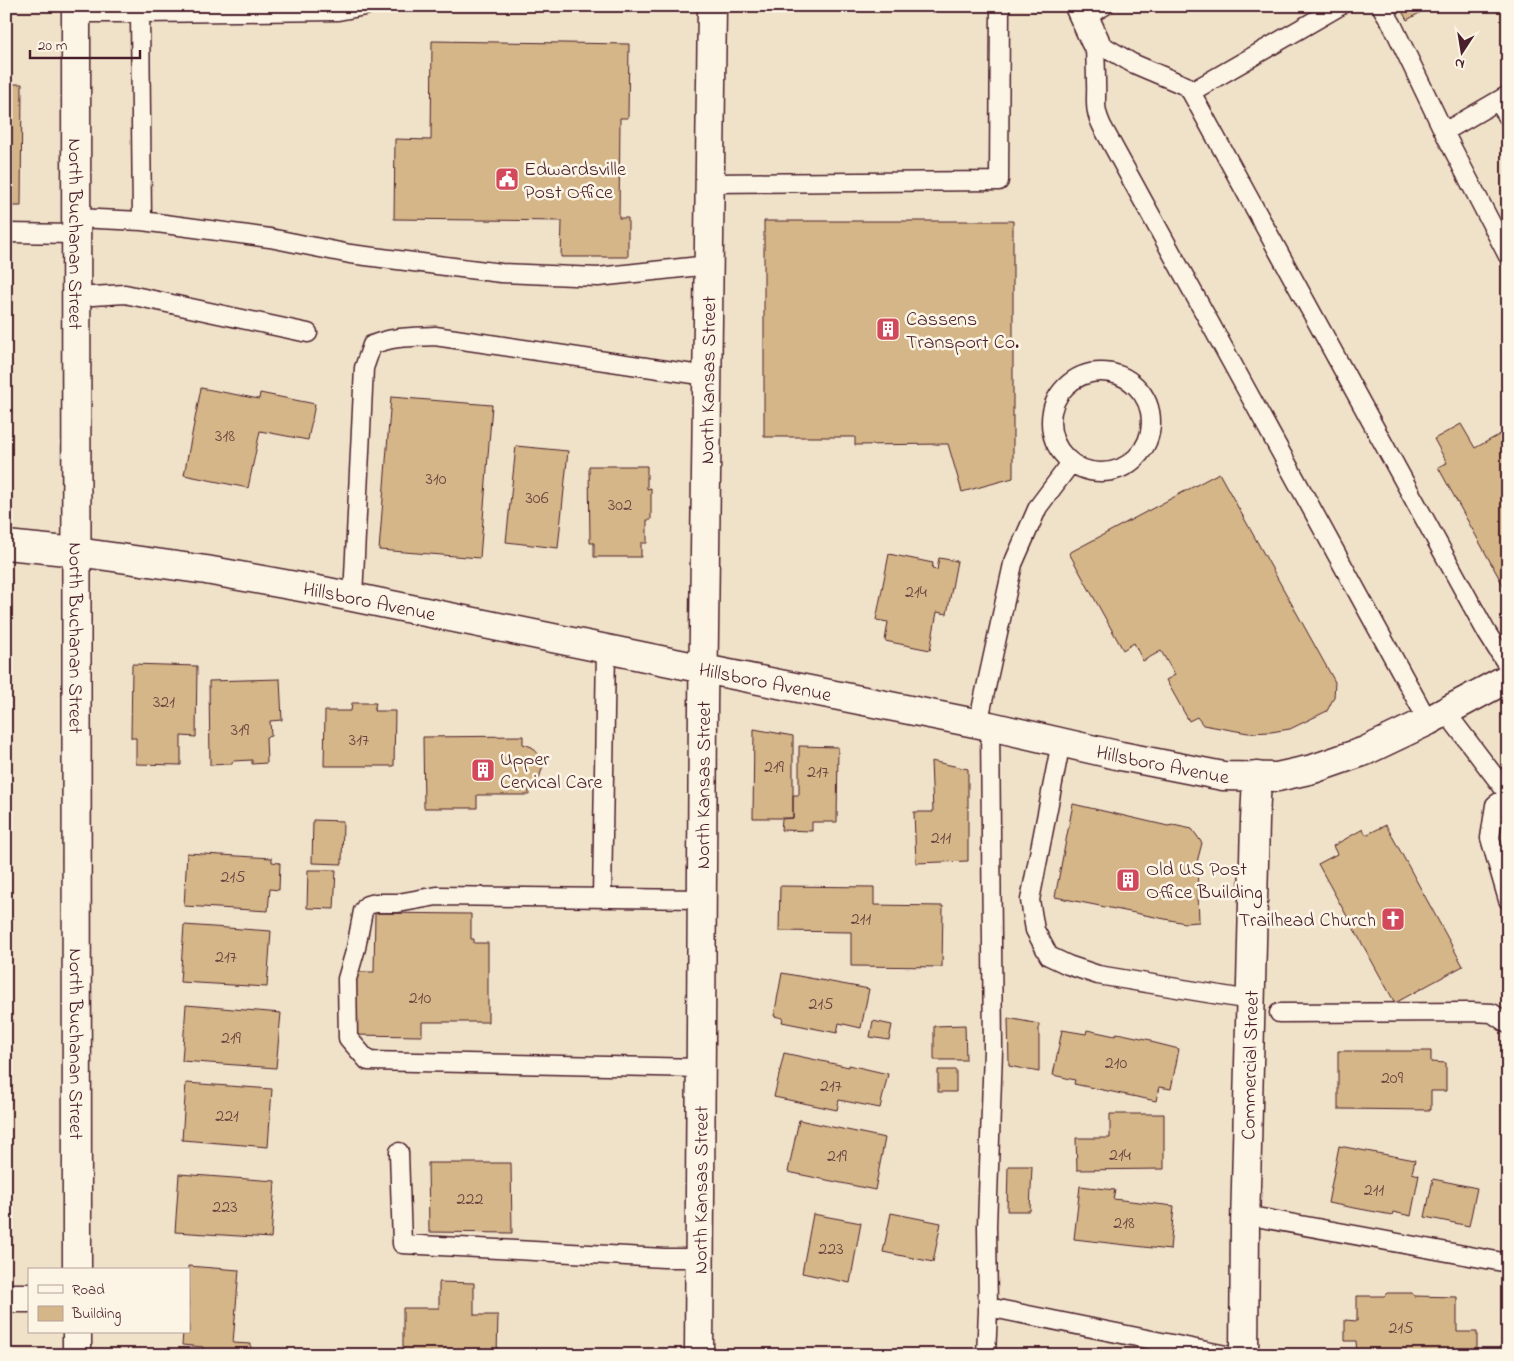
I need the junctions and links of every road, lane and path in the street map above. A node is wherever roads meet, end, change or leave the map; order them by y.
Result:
1 (366, 6) edge
2 (712, 6) edge
3 (1000, 6) edge
4 (1340, 6) edge
5 (1381, 6) edge
6 (76, 9) edge
7 (1089, 10) edge
8 (140, 13) junction
9 (1095, 41) junction
10 (1190, 92) junction
11 (1503, 98) edge
12 (1508, 117) edge
13 (1444, 132) junction
14 (709, 183) junction
15 (142, 222) junction
16 (76, 226) junction
17 (6, 233) edge
18 (1508, 256) edge
19 (708, 265) junction
20 (76, 296) junction
21 (308, 333) dead end
22 (707, 376) junction
23 (1071, 463) junction
24 (6, 545) edge
25 (76, 552) junction
26 (353, 597) junction
27 (606, 649) junction
28 (1508, 666) edge
29 (704, 669) junction
30 (1508, 678) edge
31 (1436, 716) junction
32 (984, 725) junction
33 (1061, 742) junction
34 (1257, 776) junction
35 (1508, 795) edge
36 (602, 898) junction
37 (702, 900) junction
38 (1508, 900) edge
39 (1250, 1000) junction
40 (1279, 1013) dead end
41 (1508, 1024) edge
42 (701, 1068) junction
43 (399, 1152) dead end
44 (1245, 1215) junction
45 (700, 1258) junction
46 (1508, 1263) edge
47 (77, 1268) edge
48 (6, 1298) edge
49 (28, 1298) edge
50 (988, 1307) junction
51 (77, 1334) edge
52 (77, 1355) edge
53 (699, 1355) edge
54 (986, 1355) edge
55 (1226, 1355) edge
56 (1244, 1355) edge

1 - 8 lane
2 - 14 street, North Kansas Street
3 - 14 lane
4 - 10 lane
5 - 13 lane
6 - 8 lane
6 - 16 street, North Buchanan Street
7 - 9 street
8 - 15 lane
9 - 10 lane
9 - 31 lane
10 - 28 lane
11 - 12 lane
11 - 13 lane
13 - 18 lane
14 - 19 street, North Kansas Street
15 - 16 lane
15 - 19 lane
16 - 17 lane
16 - 20 street, North Buchanan Street
19 - 22 street, North Kansas Street
20 - 21 lane
20 - 25 street, North Buchanan Street
22 - 26 lane
22 - 29 street, North Kansas Street
23 - 23 lane
23 - 32 lane
24 - 25 street, Hillsboro Avenue
25 - 26 street, Hillsboro Avenue
25 - 47 street, North Buchanan Street
26 - 27 street, Hillsboro Avenue
27 - 29 street, Hillsboro Avenue
27 - 36 lane
29 - 32 street, Hillsboro Avenue
29 - 37 street, North Kansas Street
30 - 31 street, Hillsboro Avenue
31 - 34 street, Hillsboro Avenue
31 - 35 lane
32 - 33 street, Hillsboro Avenue
32 - 50 lane
33 - 34 street, Hillsboro Avenue
33 - 39 lane
34 - 39 street, Commercial Street
35 - 38 lane
36 - 37 lane
36 - 42 lane
37 - 42 street, North Kansas Street
39 - 44 street, Commercial Street
40 - 41 lane
42 - 45 street, North Kansas Street
43 - 45 lane
44 - 46 lane
44 - 56 street, Commercial Street
45 - 53 street, North Kansas Street
48 - 49 street
50 - 54 lane
50 - 55 lane
51 - 52 street

